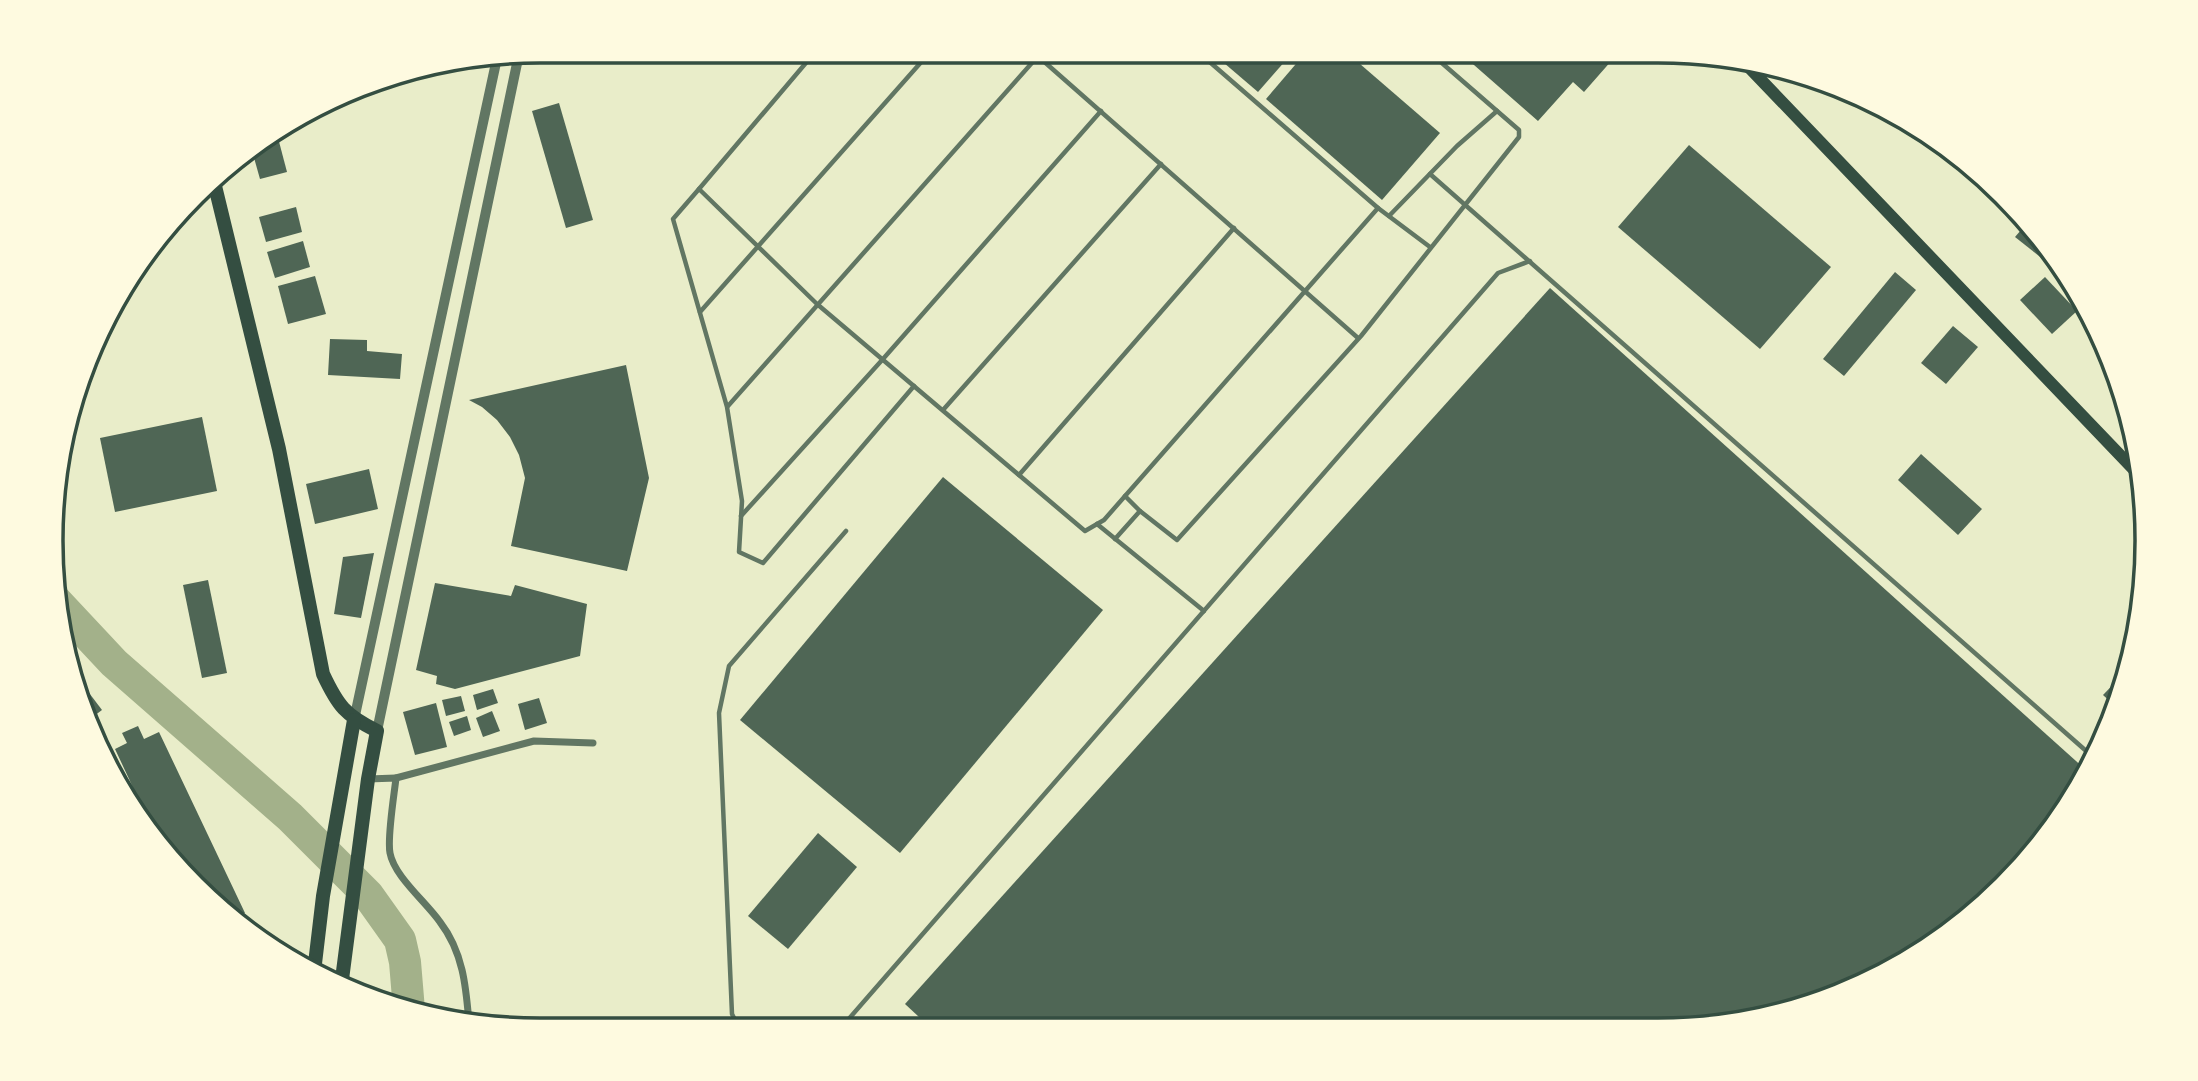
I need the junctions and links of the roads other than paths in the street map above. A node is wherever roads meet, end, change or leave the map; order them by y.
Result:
1 (806, 63) edge
2 (921, 63) edge
3 (1032, 63) edge
4 (1046, 63) edge
5 (1211, 63) edge
6 (1442, 63) edge
7 (517, 64) edge
8 (495, 65) edge
9 (1754, 73) edge
10 (1101, 111) junction
11 (1497, 111) junction
12 (1161, 164) junction
13 (1430, 174) junction
14 (698, 189) junction
15 (216, 190) edge
16 (1464, 204) junction
17 (1378, 208) junction
18 (1389, 216) junction
19 (1234, 228) junction
20 (760, 247) junction
21 (1430, 247) junction
22 (1530, 261) junction
23 (1305, 291) junction
24 (817, 304) junction
25 (700, 313) junction
26 (1359, 337) junction
27 (883, 359) junction
28 (914, 386) junction
29 (727, 407) junction
30 (943, 410) junction
31 (2129, 464) edge
32 (1018, 475) junction
33 (1125, 496) junction
34 (1140, 511) junction
35 (741, 516) junction
36 (1097, 524) junction
37 (846, 531) dead end
38 (1115, 539) junction
39 (1204, 611) junction
40 (354, 720) junction
41 (377, 731) junction
42 (593, 743) dead end
43 (2086, 751) edge
44 (396, 778) junction
45 (368, 779) junction
46 (315, 961) edge
47 (343, 975) edge
48 (467, 1012) edge
49 (734, 1018) edge
50 (850, 1018) edge

1 - 14 lane
2 - 20 lane
3 - 24 lane
4 - 10 lane
5 - 17 lane
6 - 11 lane
7 - 41 street
8 - 40 street
9 - 31 main road
10 - 12 lane
10 - 27 lane
11 - 13 lane
11 - 16 lane
12 - 19 lane
12 - 30 lane
13 - 16 lane
13 - 18 lane
14 - 20 lane
14 - 25 lane
15 - 40 highway
16 - 21 lane
16 - 22 lane
17 - 18 lane
17 - 23 lane
18 - 21 lane
19 - 23 lane
19 - 32 lane
20 - 24 lane
20 - 25 lane
21 - 26 lane
22 - 39 lane
22 - 43 lane
23 - 26 lane
23 - 33 lane
24 - 27 lane
24 - 29 lane
25 - 29 lane
26 - 34 lane
27 - 28 lane
27 - 35 lane
28 - 30 lane
28 - 35 lane
29 - 35 lane
30 - 32 lane
32 - 36 lane
33 - 34 lane
33 - 36 lane
34 - 38 lane
36 - 38 lane
37 - 49 lane
38 - 39 lane
39 - 50 lane
40 - 41 highway
40 - 46 highway
41 - 45 highway
42 - 44 street
44 - 45 street
44 - 48 street
45 - 47 highway

